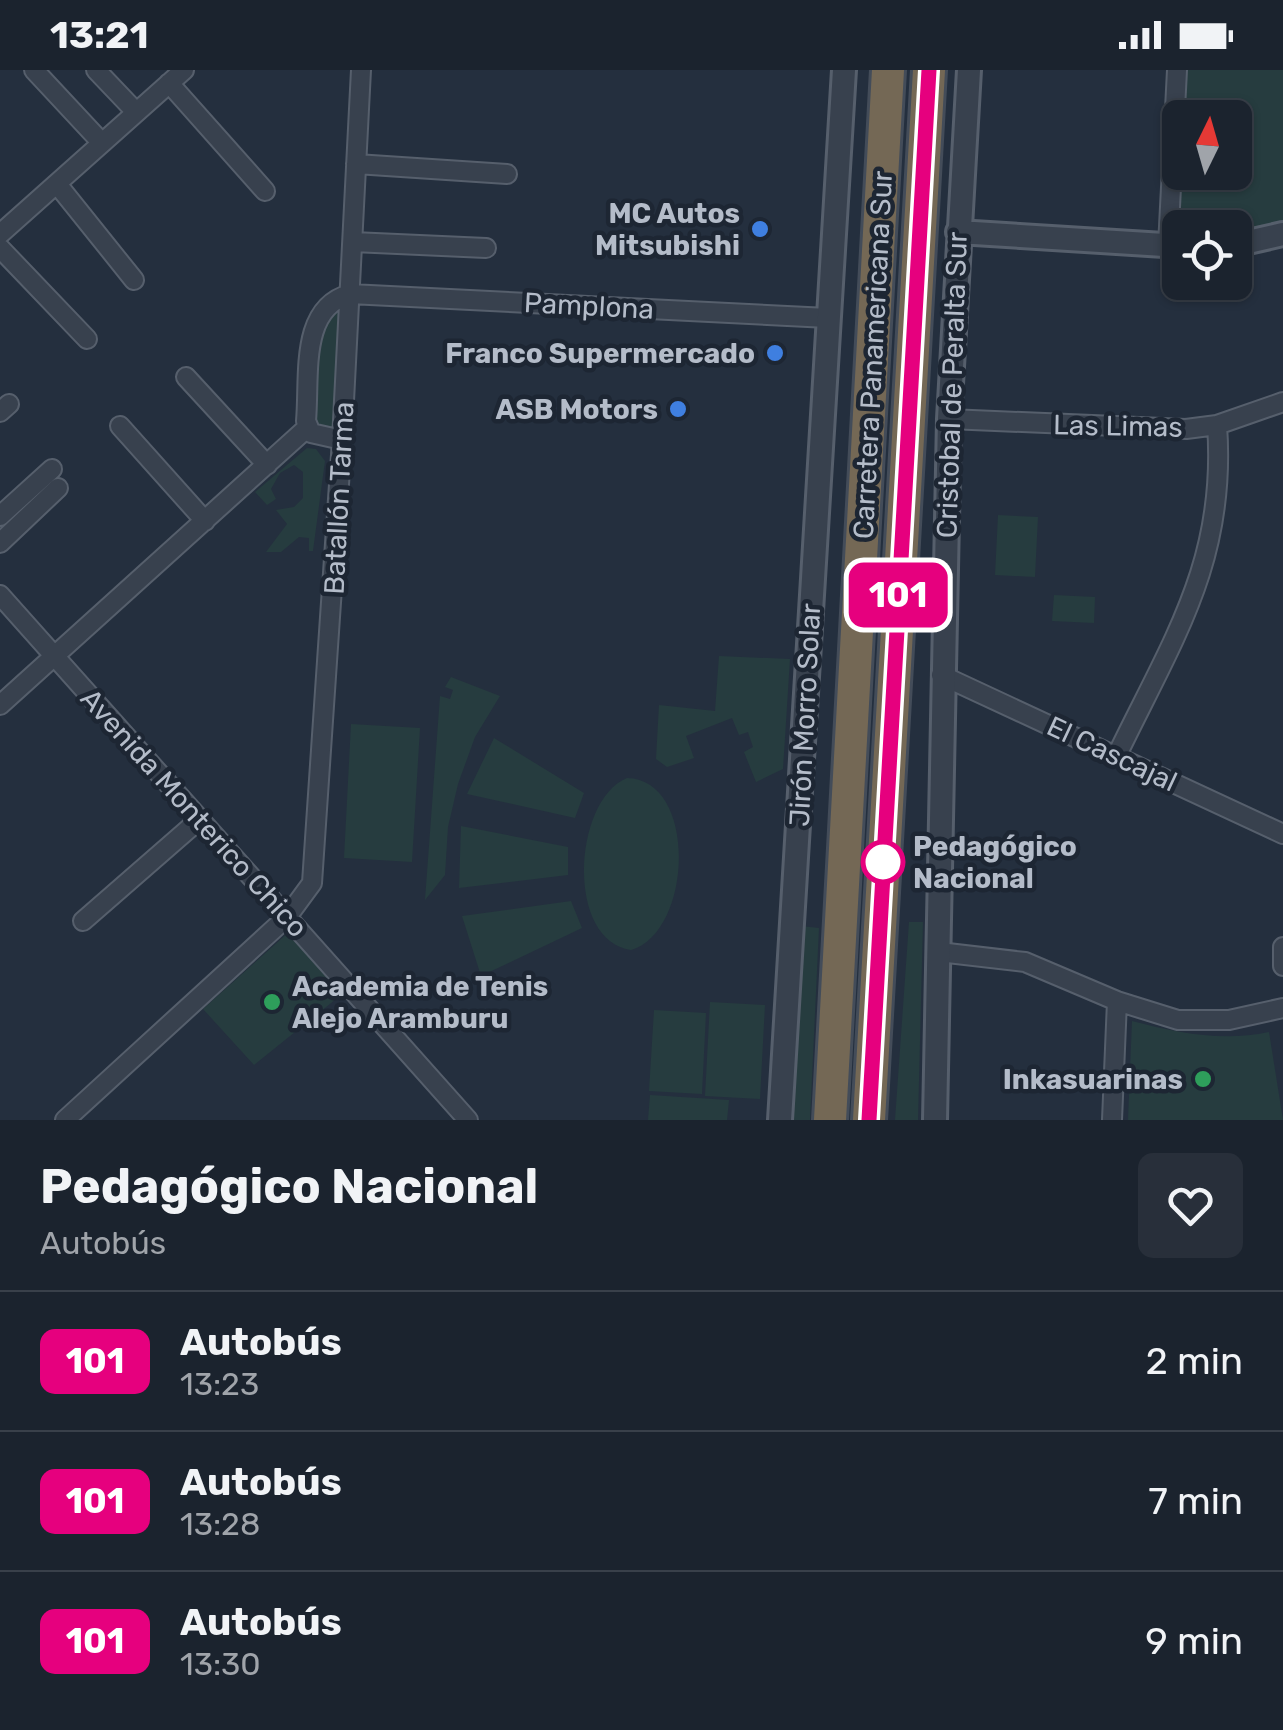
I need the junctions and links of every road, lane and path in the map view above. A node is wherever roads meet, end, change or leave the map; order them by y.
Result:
1 (34, 70) edge
2 (96, 70) edge
3 (184, 70) edge
4 (361, 70) edge
5 (844, 70) edge
6 (888, 70) edge
7 (929, 70) edge
8 (969, 70) edge
9 (1177, 70) edge
10 (170, 83) junction
11 (136, 112) junction
12 (102, 143) junction
13 (356, 164) junction
14 (507, 174) dead end
15 (57, 184) junction
16 (265, 191) dead end
17 (1175, 210) edge
18 (958, 232) junction
19 (1, 234) edge
20 (1283, 234) edge
21 (1252, 241) edge
22 (353, 242) junction
23 (1162, 245) edge
24 (486, 248) dead end
25 (134, 280) dead end
26 (350, 294) junction
27 (828, 318) junction
28 (88, 339) dead end
29 (186, 377) dead end
30 (1283, 402) edge
31 (949, 420) junction
32 (1217, 425) junction
33 (120, 426) dead end
34 (308, 427) junction
35 (342, 440) junction
36 (267, 465) junction
37 (52, 469) dead end
38 (58, 488) dead end
39 (0, 516) edge
40 (205, 520) junction
41 (0, 543) edge
42 (0, 595) edge
43 (54, 657) junction
44 (941, 675) junction
45 (0, 704) edge
46 (1117, 756) junction
47 (200, 819) junction
48 (1283, 834) edge
49 (287, 916) junction
50 (83, 921) dead end
51 (1283, 947) edge
52 (940, 952) junction
53 (1283, 966) edge
54 (1118, 1001) junction
55 (1283, 1008) edge
56 (65, 1120) edge
57 (468, 1120) edge
58 (780, 1120) edge
59 (830, 1120) edge
60 (868, 1120) edge
61 (935, 1120) edge
62 (1112, 1120) edge

1 - 12 street
2 - 11 street
3 - 10 street
4 - 13 street, Batallón Tarma
5 - 27 street, Jirón Morro Solar
6 - 59 highway, Carretera Panamericana Sur
7 - 60 highway, Carretera Panamericana Sur
8 - 18 street, Cristobal de Peralta Sur
9 - 17 street
10 - 11 street
10 - 16 street
11 - 12 street
12 - 15 street
13 - 14 street
13 - 22 street, Batallón Tarma
15 - 19 street
15 - 25 street
18 - 23 street
18 - 31 street, Cristobal de Peralta Sur
19 - 28 street
20 - 21 street
22 - 24 street
22 - 26 street, Batallón Tarma
26 - 27 street, Pamplona
26 - 34 street
26 - 35 street, Batallón Tarma
27 - 58 street, Jirón Morro Solar
29 - 36 street
30 - 32 street, Las Limas
31 - 32 street, Las Limas
31 - 44 street, Cristobal de Peralta Sur
32 - 46 street
33 - 40 street
34 - 35 street
34 - 36 street
35 - 49 street, Batallón Tarma
36 - 40 street
37 - 39 street
38 - 41 street
40 - 43 street
42 - 43 street, Avenida Monterico Chico
43 - 45 street
43 - 47 street, Avenida Monterico Chico
44 - 46 street, El Cascajal
44 - 52 street, Cristobal de Peralta Sur
46 - 48 street, El Cascajal
47 - 49 street, Avenida Monterico Chico
47 - 50 street
49 - 56 street, Batallón Tarma
49 - 57 street, Avenida Monterico Chico
51 - 53 street
52 - 54 street
52 - 61 street, Cristobal de Peralta Sur
54 - 55 street
54 - 62 street

